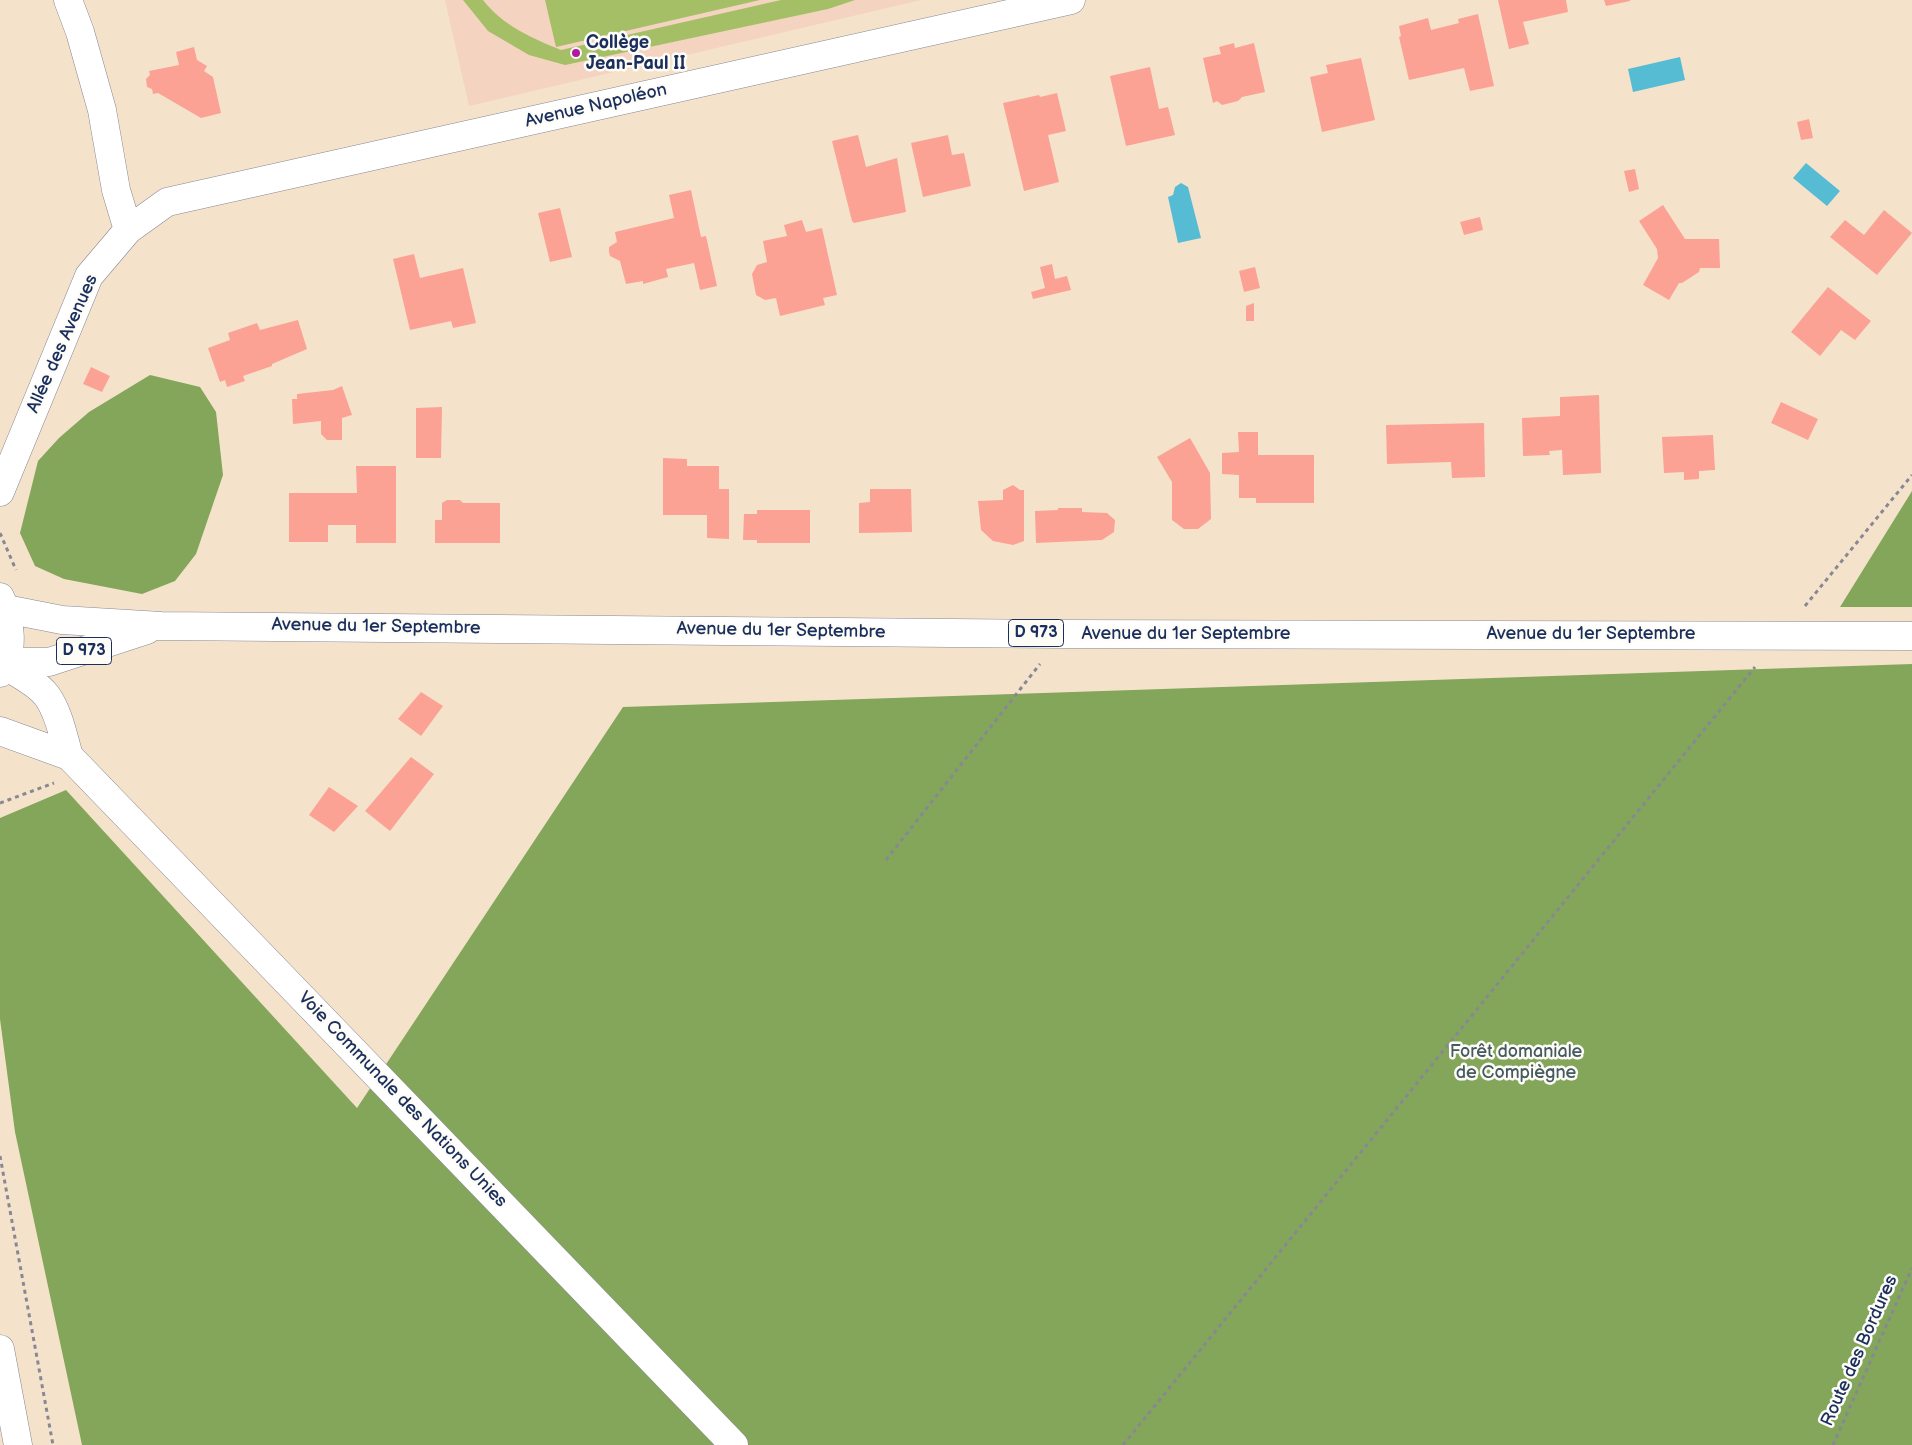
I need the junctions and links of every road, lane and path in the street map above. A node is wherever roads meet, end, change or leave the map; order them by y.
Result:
1 (68, 0) edge
2 (1071, 0) edge
3 (128, 230) junction
4 (1912, 474) edge
5 (0, 492) edge
6 (3, 603) edge
7 (160, 626) junction
8 (1063, 634) junction
9 (1781, 634) junction
10 (1912, 636) edge
11 (4, 667) edge
12 (0, 731) edge
13 (69, 756) junction
14 (57, 782) dead end
15 (0, 802) edge
16 (886, 860) dead end
17 (0, 1156) edge
18 (1912, 1268) edge
19 (0, 1349) edge
20 (18, 1445) edge
21 (53, 1445) edge
22 (734, 1445) edge
23 (1123, 1445) edge
24 (1833, 1445) edge

1 - 3 main road
2 - 3 main road, Avenue Napoléon
3 - 5 main road, Allée des Avenues
4 - 9 path
6 - 7 main road, D 973
6 - 11 main road
7 - 8 main road, Avenue du 1er Septembre / D 973
7 - 11 main road, D 973
8 - 9 main road, Avenue du 1er Septembre / D 973
8 - 16 path
9 - 10 main road, Avenue du 1er Septembre / D 973
9 - 23 path
11 - 13 main road, Voie Communale des Nations Unies
12 - 13 main road, Voie Communale des Nations Unies
13 - 22 main road, Voie Communale des Nations Unies
14 - 15 path
17 - 21 path
18 - 24 path, Route des Bordures
19 - 20 main road

